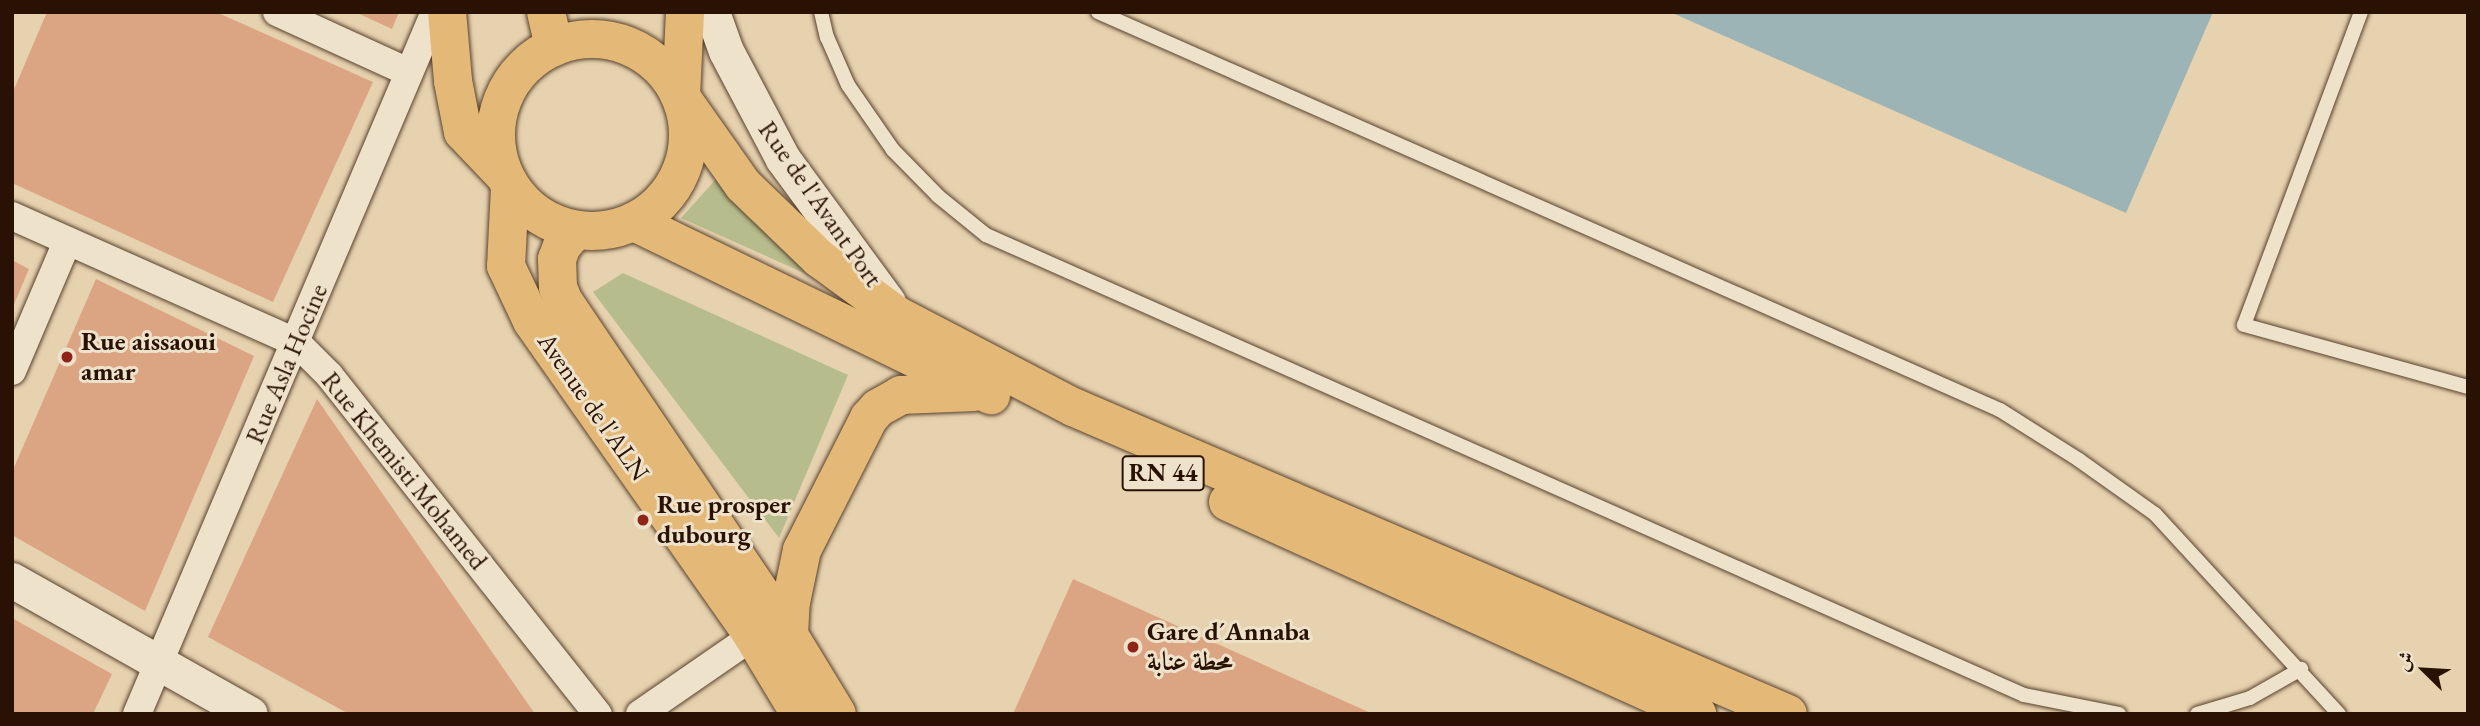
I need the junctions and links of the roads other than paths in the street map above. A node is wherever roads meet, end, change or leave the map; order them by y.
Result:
1 (276, 12) edge
2 (435, 12) edge
3 (447, 12) edge
4 (685, 12) edge
5 (712, 12) edge
6 (821, 12) edge
7 (1098, 12) edge
8 (2361, 12) edge
9 (550, 29) edge
10 (408, 72) junction
11 (681, 97) junction
12 (463, 132) junction
13 (506, 181) junction
14 (12, 216) edge
15 (634, 222) junction
16 (575, 231) junction
17 (67, 242) junction
18 (506, 266) junction
19 (898, 316) junction
20 (297, 343) junction
21 (12, 371) edge
22 (2468, 387) edge
23 (985, 392) junction
24 (12, 580) edge
25 (771, 636) junction
26 (160, 662) junction
27 (2301, 669) junction
28 (137, 714) edge
29 (250, 714) edge
30 (598, 714) edge
31 (640, 714) edge
32 (800, 714) edge
33 (837, 714) edge
34 (1697, 714) edge
35 (1788, 714) edge
36 (2119, 714) edge
37 (2197, 714) edge
38 (2339, 714) edge

1 - 10 street
2 - 10 street, Rue Asla Hocine
3 - 12 main road
4 - 11 main road
5 - 19 street, Rue de l'Avant Port
6 - 36 lane
7 - 27 lane
8 - 22 lane
9 - 11 main road
9 - 13 main road
10 - 20 street, Rue Asla Hocine
11 - 15 main road
11 - 19 main road
12 - 13 main road
12 - 18 main road
13 - 16 main road
13 - 18 main road, Avenue de l'ALN
14 - 17 street, Rue Khemisti Mohamed
15 - 16 main road
15 - 23 main road, RN 44
16 - 25 main road, Avenue de l'ALN
17 - 20 street, Rue Khemisti Mohamed
17 - 21 street
18 - 25 main road, Avenue de l'ALN
19 - 35 main road
20 - 26 street, Rue Asla Hocine
20 - 30 street, Rue Khemisti Mohamed
23 - 25 main road
23 - 34 main road, RN 44
24 - 26 street
25 - 31 street
25 - 32 main road, Avenue de l'ALN
25 - 33 main road, Avenue de l'ALN
26 - 28 street, Rue Asla Hocine
26 - 29 street
27 - 37 lane
27 - 38 lane

